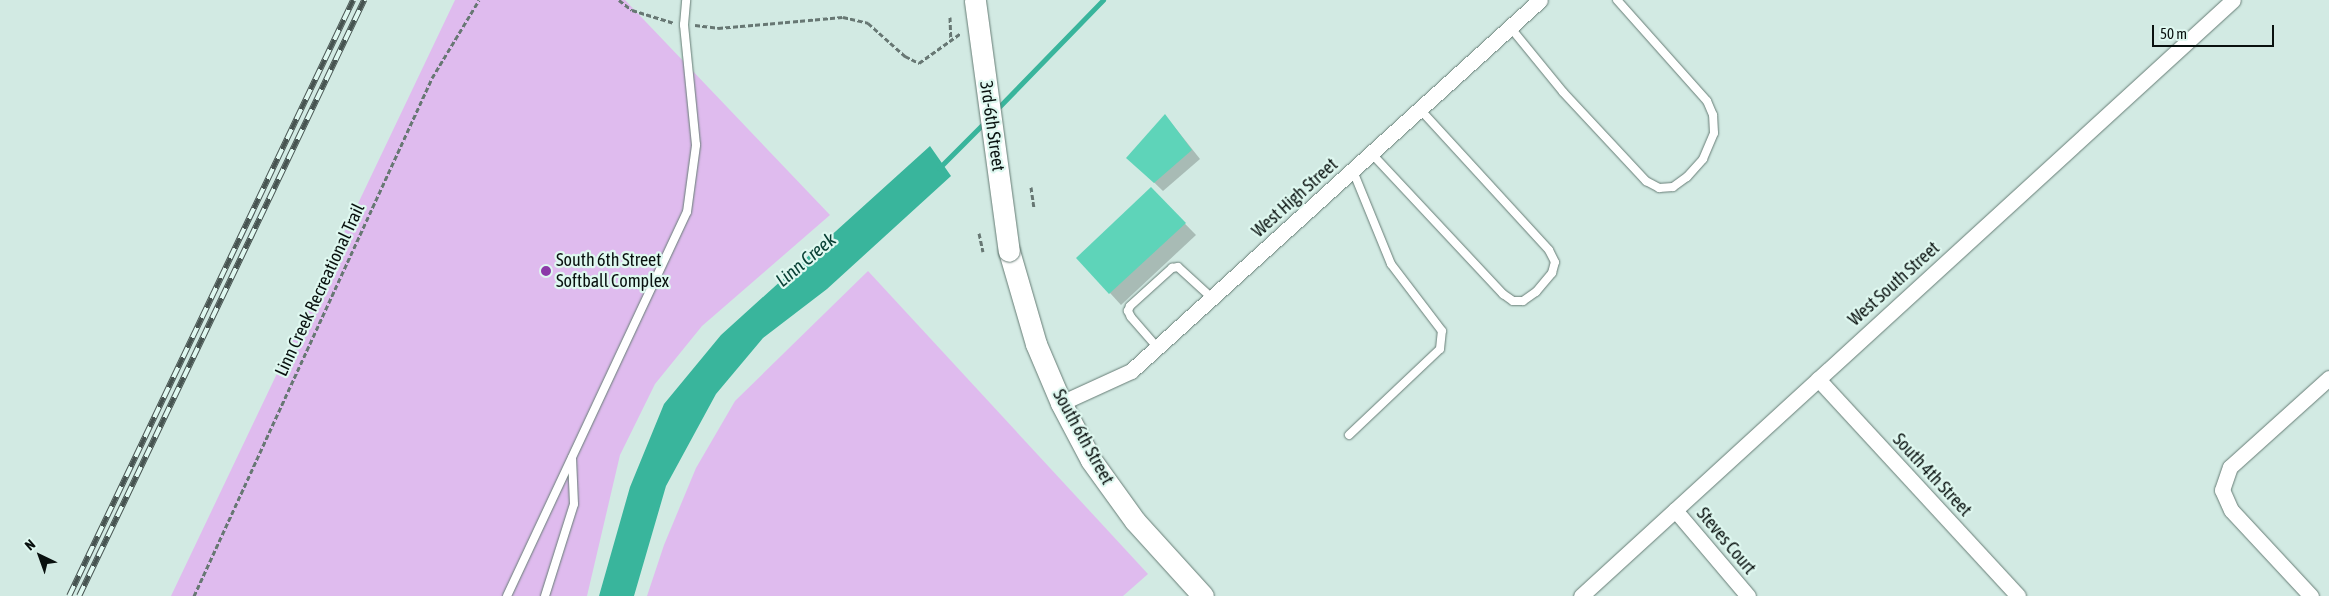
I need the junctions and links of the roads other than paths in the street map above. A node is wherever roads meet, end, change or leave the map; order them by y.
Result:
1 (686, 0) edge
2 (1540, 0) edge
3 (1617, 0) edge
4 (2233, 0) edge
5 (975, 1) edge
6 (1510, 27) junction
7 (1420, 109) junction
8 (1372, 154) junction
9 (1353, 171) junction
10 (1010, 251) joint
11 (1212, 298) junction
12 (1157, 347) junction
13 (2329, 378) edge
14 (1818, 380) junction
15 (1061, 403) junction
16 (1349, 435) dead end
17 (572, 458) junction
18 (1675, 510) junction
19 (507, 596) edge
20 (545, 596) edge
21 (1203, 596) edge
22 (1581, 596) edge
23 (1748, 596) edge
24 (2018, 596) edge
25 (2311, 596) edge

1 - 17 lane
2 - 6 street, West High Street
3 - 6 lane
4 - 14 street, West South Street
5 - 10 main road, 3rd-6th Street, bridge
6 - 7 street, West High Street
7 - 8 street, West High Street
7 - 8 lane
8 - 9 street, West High Street
9 - 11 street, West High Street
9 - 16 lane
10 - 15 main road, South 6th Street
11 - 12 street, West High Street
11 - 12 lane
12 - 15 street, West High Street
13 - 25 street
14 - 18 street, West South Street
14 - 24 street, South 4th Street
15 - 21 main road, South 6th Street
17 - 19 lane
17 - 20 lane
18 - 22 street, West South Street
18 - 23 street, Steves Court

